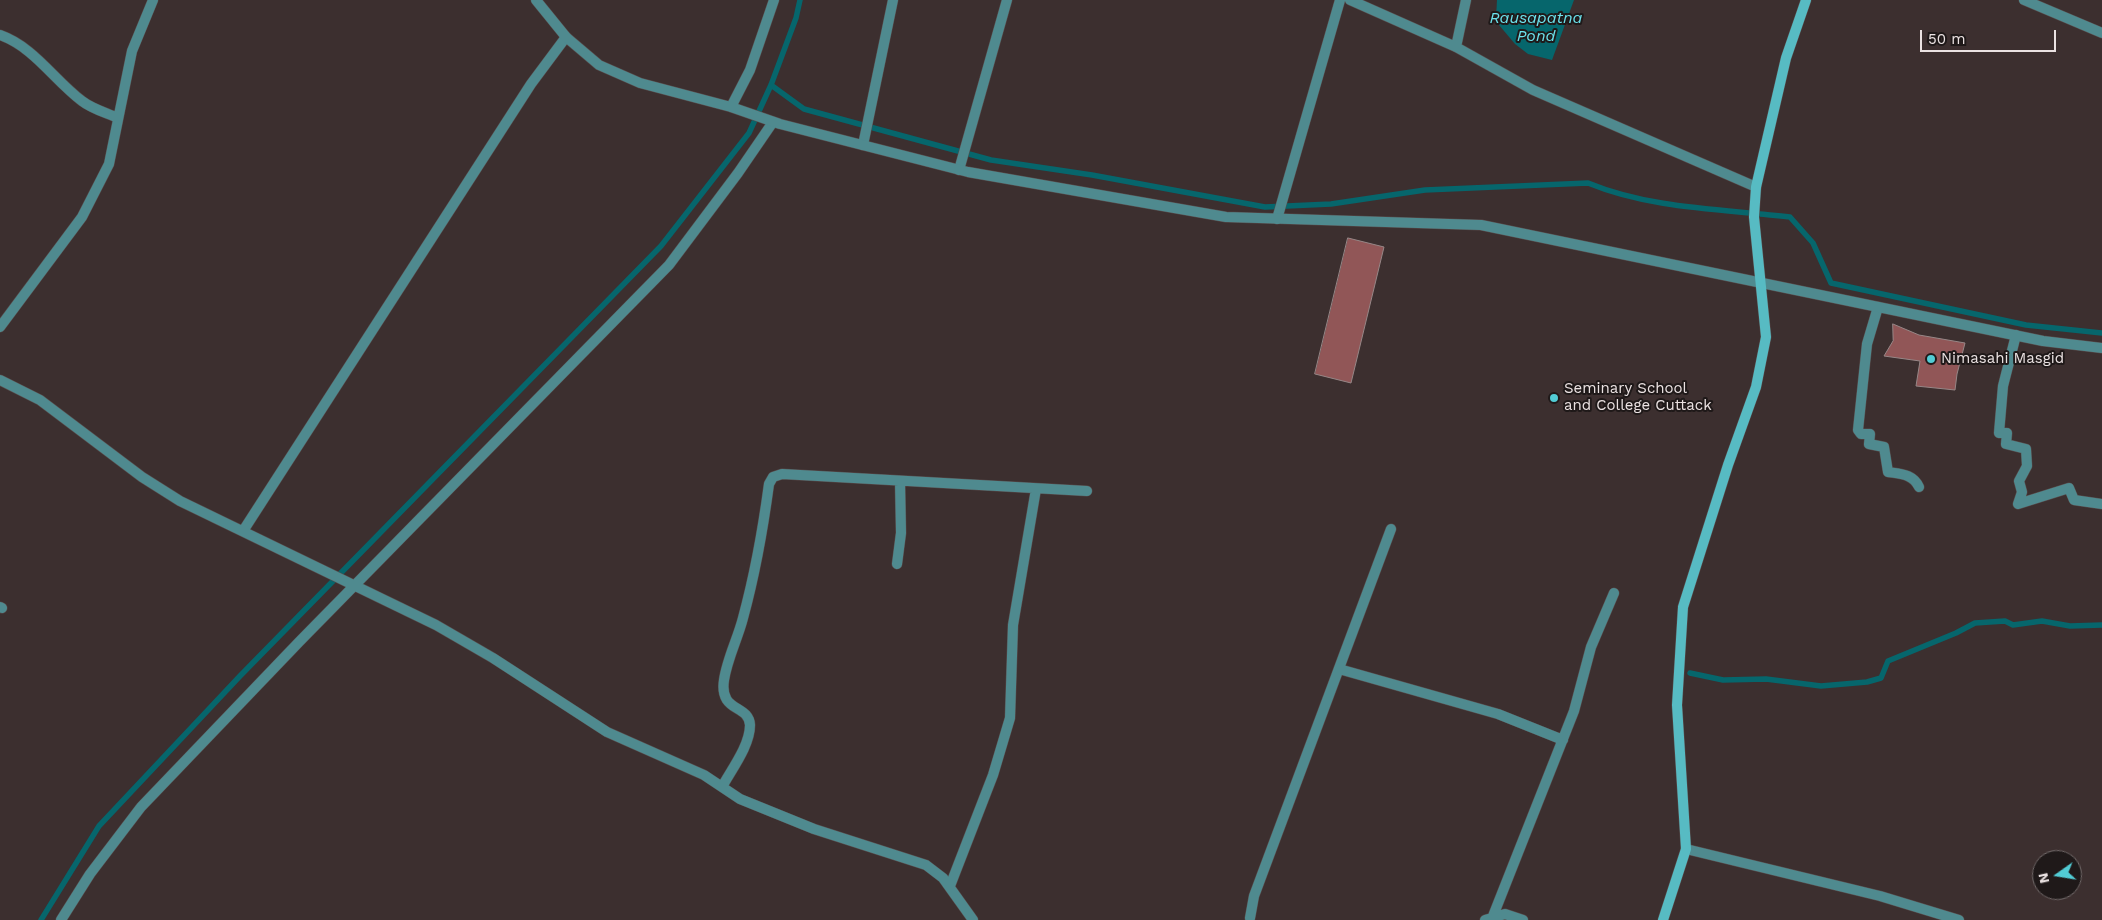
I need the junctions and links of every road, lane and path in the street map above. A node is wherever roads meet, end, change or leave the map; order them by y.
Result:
1 (152, 0) edge
2 (536, 0) edge
3 (774, 0) edge
4 (893, 0) edge
5 (1007, 0) edge
6 (1340, 0) edge
7 (1350, 0) edge
8 (1466, 0) edge
9 (1806, 0) edge
10 (2024, 0) edge
11 (2102, 32) edge
12 (0, 35) edge
13 (566, 37) junction
14 (1456, 47) junction
15 (733, 108) junction
16 (118, 118) junction
17 (769, 121) junction
18 (863, 145) junction
19 (960, 170) junction
20 (1756, 187) junction
21 (1276, 219) junction
22 (1761, 283) junction
23 (1878, 307) junction
24 (0, 327) edge
25 (2016, 335) junction
26 (2102, 348) edge
27 (0, 380) edge
28 (900, 480) junction
29 (1919, 487) dead end
30 (1036, 489) junction
31 (1086, 492) dead end
32 (2102, 504) edge
33 (1391, 530) dead end
34 (243, 532) junction
35 (897, 564) dead end
36 (353, 584) junction
37 (1614, 593) dead end
38 (1339, 669) junction
39 (1563, 740) junction
40 (722, 787) junction
41 (1686, 849) junction
42 (950, 886) junction
43 (1489, 918) edge
44 (1251, 919) edge
45 (61, 920) edge
46 (973, 920) edge
47 (1523, 920) edge
48 (1663, 920) edge
49 (1959, 920) edge

1 - 16 street
2 - 13 street
3 - 15 street
4 - 18 street
5 - 19 street
6 - 21 street
7 - 14 street
8 - 14 street
9 - 20 main road
10 - 11 street
12 - 16 street
13 - 15 street
13 - 34 street
14 - 20 street
15 - 17 street
16 - 24 street
17 - 18 street
17 - 36 street
18 - 19 street
19 - 21 street
20 - 22 main road
21 - 22 street
22 - 23 street
22 - 41 main road
23 - 25 street
23 - 29 street
25 - 26 street
25 - 32 street
27 - 34 street
28 - 30 street
28 - 35 street
28 - 40 street
30 - 31 street
30 - 42 street
33 - 38 street
34 - 36 street
36 - 40 street
36 - 45 street
37 - 39 street
38 - 39 street
38 - 44 street
39 - 43 street
40 - 42 street
41 - 48 main road
41 - 49 street
42 - 46 street
43 - 47 street

